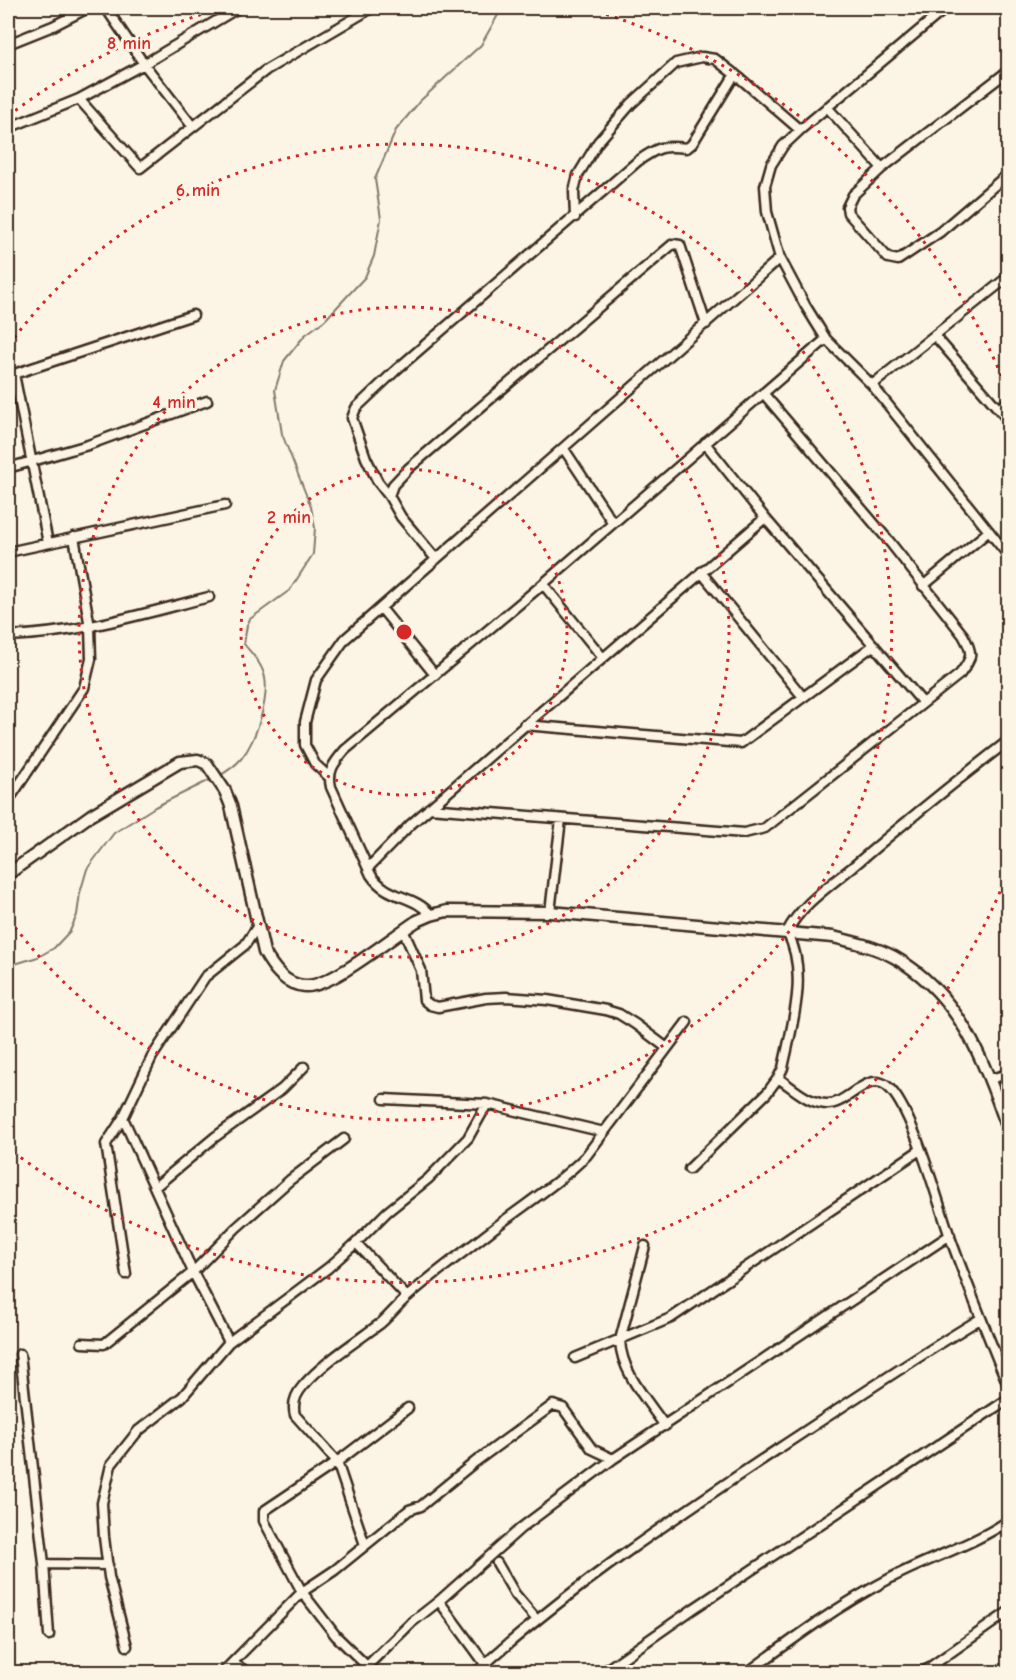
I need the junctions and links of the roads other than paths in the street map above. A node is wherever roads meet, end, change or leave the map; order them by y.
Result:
1 (88, 8) edge
2 (106, 8) edge
3 (238, 8) edge
4 (372, 8) edge
5 (946, 8) edge
6 (8, 45) edge
7 (144, 64) junction
8 (1008, 71) edge
9 (735, 74) junction
10 (79, 99) junction
11 (827, 107) junction
12 (193, 127) junction
13 (8, 128) edge
14 (800, 130) junction
15 (882, 168) junction
16 (1007, 177) edge
17 (575, 217) junction
18 (780, 258) junction
19 (1008, 277) edge
20 (193, 315) dead end
21 (706, 324) junction
22 (935, 336) junction
23 (826, 339) junction
24 (11, 375) edge
25 (872, 385) junction
26 (763, 393) junction
27 (207, 401) dead end
28 (1008, 401) edge
29 (999, 409) junction
30 (1008, 420) edge
31 (705, 443) junction
32 (564, 449) junction
33 (30, 462) junction
34 (8, 468) edge
35 (389, 496) junction
36 (225, 505) dead end
37 (765, 518) junction
38 (613, 523) junction
39 (989, 531) junction
40 (74, 537) junction
41 (48, 543) junction
42 (8, 552) edge
43 (1008, 555) edge
44 (436, 559) junction
45 (702, 572) junction
46 (543, 584) junction
47 (924, 585) junction
48 (209, 597) dead end
49 (381, 608) junction
50 (90, 627) junction
51 (8, 636) edge
52 (874, 645) junction
53 (603, 658) junction
54 (435, 675) junction
55 (803, 697) junction
56 (923, 703) junction
57 (524, 725) junction
58 (1008, 741) edge
59 (328, 776) junction
60 (8, 801) edge
61 (429, 808) junction
62 (561, 819) junction
63 (368, 868) junction
64 (8, 874) edge
65 (550, 912) junction
66 (431, 915) junction
67 (257, 927) junction
68 (403, 930) junction
69 (787, 932) junction
70 (687, 1022) dead end
71 (667, 1048) junction
72 (304, 1067) dead end
73 (1008, 1074) edge
74 (778, 1078) junction
75 (990, 1079) junction
76 (384, 1099) dead end
77 (487, 1104) junction
78 (123, 1118) junction
79 (1008, 1130) edge
80 (604, 1132) junction
81 (344, 1139) dead end
82 (920, 1150) junction
83 (689, 1169) dead end
84 (155, 1187) junction
85 (950, 1235) junction
86 (356, 1243) junction
87 (645, 1246) dead end
88 (193, 1272) junction
89 (126, 1274) dead end
90 (407, 1297) junction
91 (980, 1319) junction
92 (620, 1340) junction
93 (229, 1342) junction
94 (82, 1343) dead end
95 (20, 1354) dead end
96 (575, 1358) dead end
97 (1008, 1385) edge
98 (1008, 1399) edge
99 (408, 1408) dead end
100 (665, 1426) junction
101 (613, 1459) junction
102 (337, 1462) junction
103 (1008, 1521) edge
104 (366, 1545) junction
105 (497, 1563) dead end
106 (44, 1564) junction
107 (108, 1565) junction
108 (302, 1592) junction
109 (439, 1601) junction
110 (1008, 1612) edge
111 (537, 1620) junction
112 (49, 1635) dead end
113 (127, 1646) dead end
114 (232, 1663) junction
115 (485, 1664) junction
116 (370, 1670) edge
117 (223, 1672) edge
118 (247, 1672) edge
119 (476, 1672) edge
120 (491, 1672) edge
121 (603, 1672) edge
122 (748, 1672) edge
123 (922, 1672) edge

1 - 6 street
2 - 7 street
3 - 7 street
4 - 12 street
5 - 11 street
7 - 10 street
7 - 12 street
8 - 15 street
9 - 14 street
9 - 17 street
9 - 17 street
10 - 12 street
10 - 13 street
11 - 14 street
11 - 15 street
14 - 18 street
15 - 16 street
17 - 35 street
18 - 21 street
18 - 23 street
19 - 22 street
20 - 24 street
21 - 32 street
21 - 35 street
22 - 25 street
22 - 29 street
23 - 25 street
23 - 26 street
24 - 33 street
25 - 39 street
26 - 31 street
26 - 47 street
27 - 33 street
28 - 29 street
29 - 30 street
31 - 37 street
31 - 38 street
32 - 38 street
32 - 44 street
33 - 34 street
33 - 41 street
35 - 44 street
36 - 40 street
37 - 45 street
37 - 52 street
38 - 46 street
39 - 43 street
39 - 47 street
40 - 41 street
40 - 50 street
41 - 42 street
44 - 49 street
45 - 53 street
45 - 55 street
46 - 53 street
46 - 54 street
47 - 56 street
48 - 50 street
49 - 54 street
49 - 59 street
50 - 51 street
50 - 60 street
52 - 55 street
52 - 56 street
53 - 57 street
54 - 59 street
55 - 57 street
56 - 62 street
57 - 61 street
58 - 69 street
59 - 63 street
61 - 62 street
61 - 63 street
62 - 65 street
63 - 66 street
64 - 67 street
65 - 66 street
65 - 69 street
66 - 68 street
67 - 68 street
67 - 78 street
68 - 71 street
69 - 74 street
69 - 75 street
70 - 71 street
71 - 80 street
72 - 84 street
73 - 75 street
74 - 82 street
74 - 83 street
75 - 79 street
76 - 77 street
77 - 80 street
77 - 86 street
78 - 84 street
78 - 89 street
80 - 90 street
81 - 88 street
82 - 85 street
82 - 92 street
84 - 88 street
85 - 91 street
85 - 100 street
86 - 90 street
86 - 93 street
87 - 92 street
88 - 93 street
88 - 94 street
90 - 102 street
91 - 97 street
91 - 111 street
92 - 96 street
92 - 100 street
93 - 107 street
95 - 106 street
98 - 121 street
99 - 102 street
100 - 101 street
101 - 104 street
101 - 109 street
102 - 104 street
102 - 108 street
103 - 122 street
104 - 108 street
105 - 111 street
106 - 107 street
106 - 112 street
107 - 113 street
108 - 114 street
108 - 116 street
109 - 115 street
109 - 116 street
110 - 123 street
111 - 115 street
114 - 117 street
114 - 118 street
115 - 119 street
115 - 120 street

